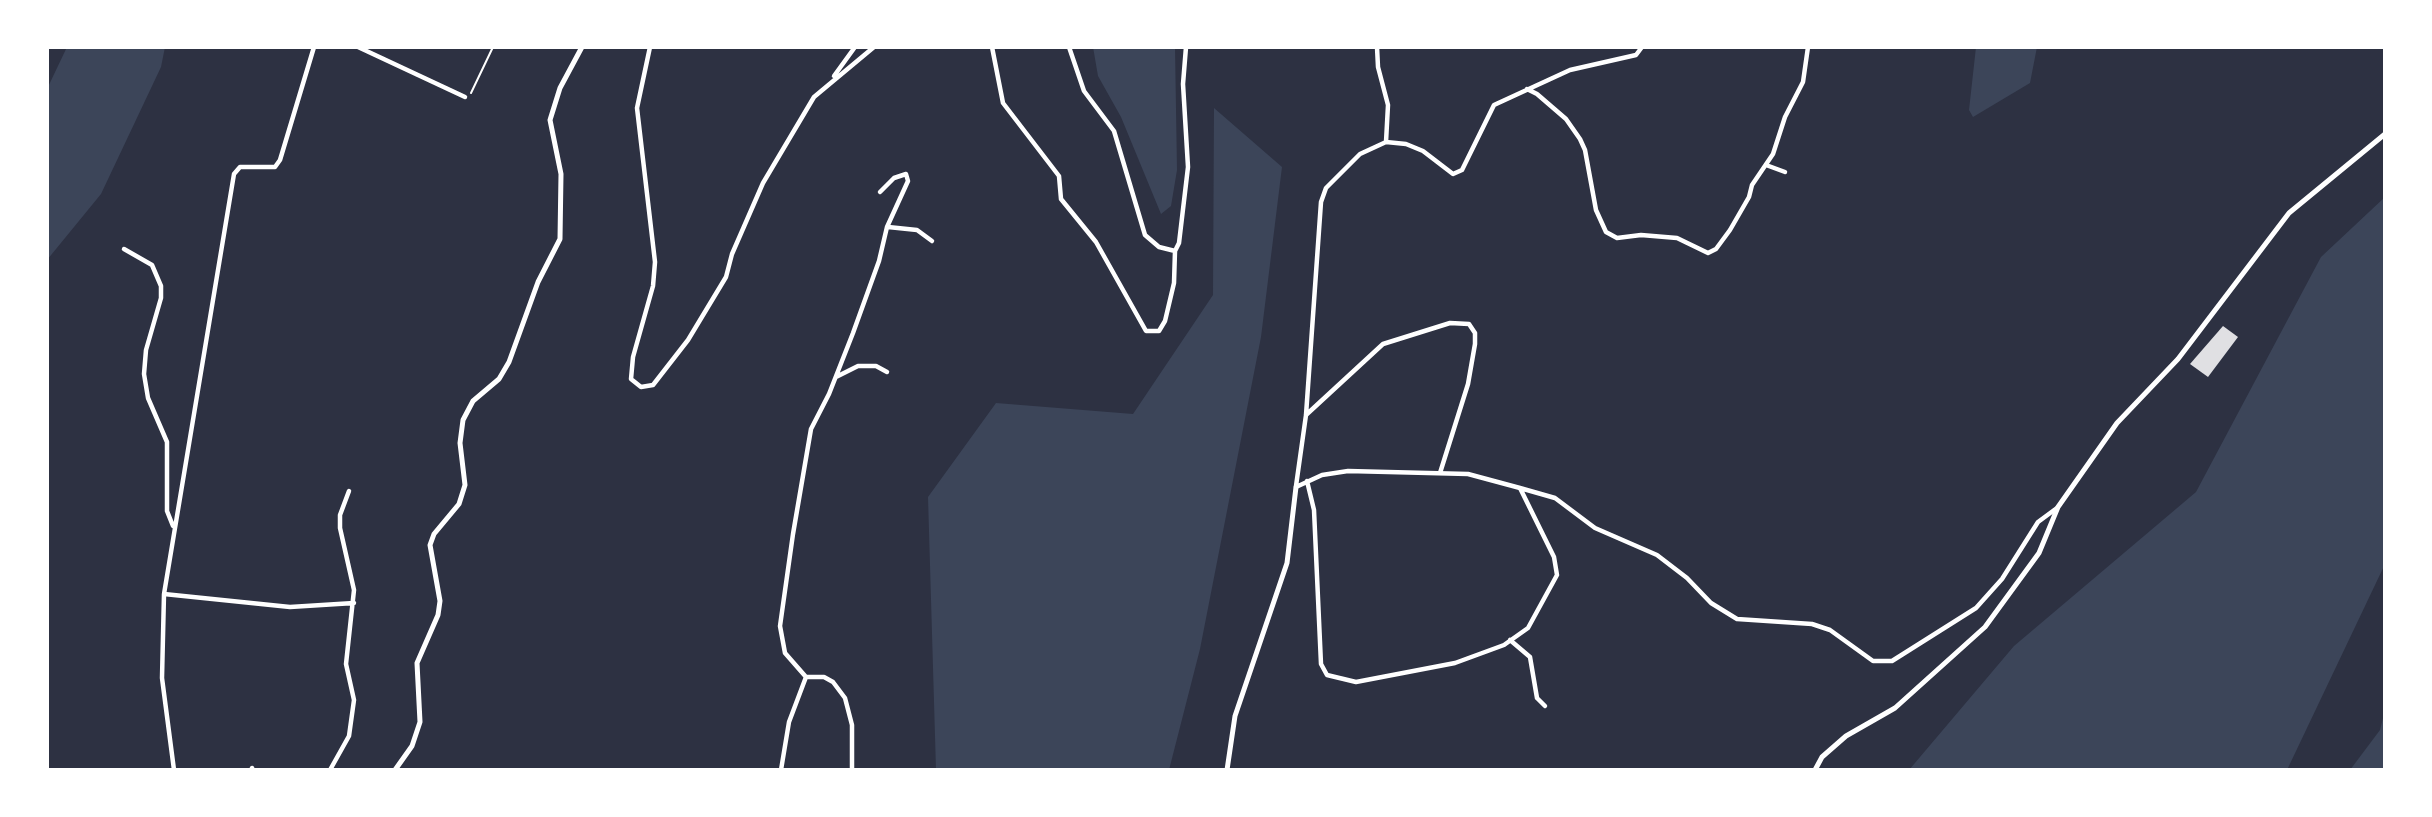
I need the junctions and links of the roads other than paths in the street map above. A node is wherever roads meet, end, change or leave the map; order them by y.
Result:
1 (314, 47) edge
2 (358, 47) edge
3 (582, 47) edge
4 (650, 47) edge
5 (855, 47) edge
6 (874, 47) edge
7 (992, 47) edge
8 (1069, 47) edge
9 (1186, 47) edge
10 (1377, 47) edge
11 (1642, 47) edge
12 (1808, 47) edge
13 (832, 79) junction
14 (1526, 89) junction
15 (465, 97) road end
16 (2385, 134) edge
17 (1386, 142) junction
18 (1766, 165) junction
19 (1785, 172) dead end
20 (880, 192) dead end
21 (887, 227) junction
22 (932, 240) dead end
23 (124, 249) dead end
24 (1175, 251) junction
25 (887, 372) dead end
26 (836, 377) junction
27 (1306, 415) junction
28 (1440, 473) junction
29 (1307, 481) junction
30 (1296, 487) junction
31 (1520, 488) junction
32 (349, 491) dead end
33 (2058, 507) junction
34 (174, 528) junction
35 (164, 594) junction
36 (354, 603) junction
37 (1510, 640) junction
38 (806, 677) junction
39 (1545, 706) dead end
40 (174, 770) edge
41 (330, 770) edge
42 (395, 770) edge
43 (781, 770) edge
44 (852, 770) edge
45 (1227, 770) edge
46 (1815, 770) edge

1 - 34 street
2 - 15 street
3 - 42 street
4 - 13 street
5 - 13 street
6 - 13 street
7 - 24 street
8 - 24 street
9 - 24 street
10 - 17 street
11 - 14 street
12 - 18 street
14 - 17 street
14 - 18 street
16 - 33 street
17 - 27 street
18 - 19 street
20 - 21 street
21 - 22 street
21 - 26 street
23 - 34 street
25 - 26 street
26 - 38 street
27 - 28 street
27 - 30 street
28 - 29 street
28 - 31 street
29 - 30 street
29 - 37 street
30 - 45 street
31 - 33 street
31 - 37 street
32 - 36 street
33 - 46 street
34 - 35 street
35 - 36 street
35 - 40 street
36 - 41 street
37 - 39 street
38 - 43 street
38 - 44 street

